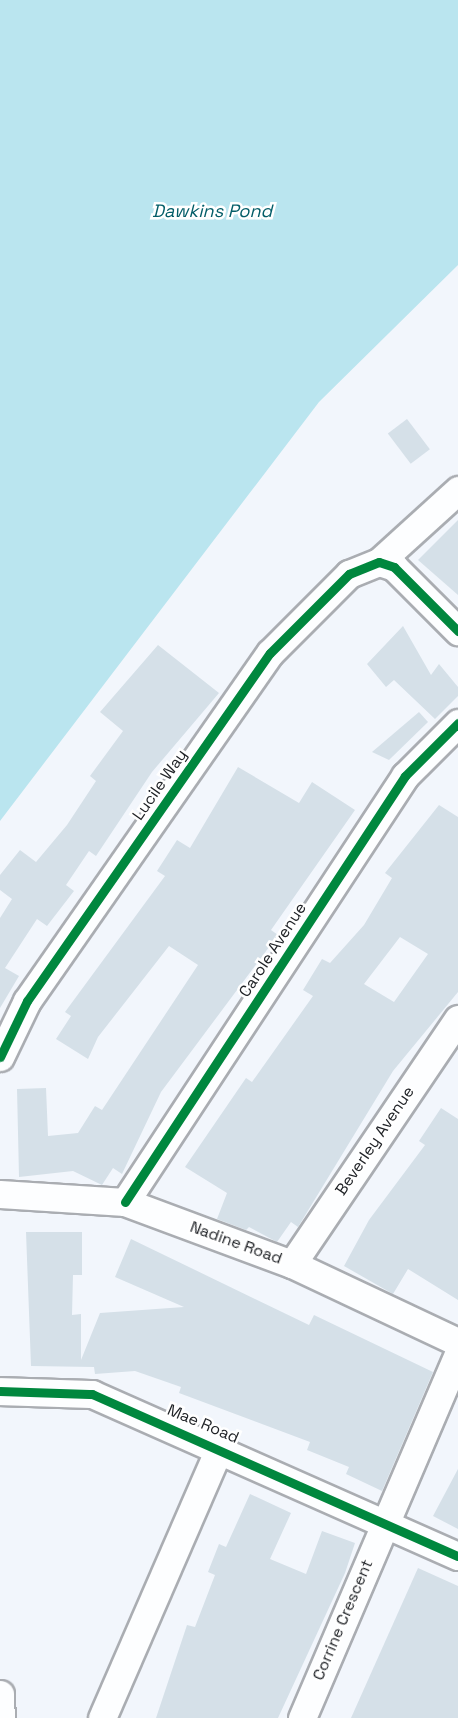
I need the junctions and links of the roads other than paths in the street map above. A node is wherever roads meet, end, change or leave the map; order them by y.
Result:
1 (458, 490) edge
2 (379, 562) junction
3 (458, 631) edge
4 (458, 723) edge
5 (458, 1019) edge
6 (0, 1057) edge
7 (0, 1194) edge
8 (125, 1202) junction
9 (292, 1264) junction
10 (458, 1342) edge
11 (458, 1354) edge
12 (0, 1391) edge
13 (220, 1446) junction
14 (384, 1522) junction
15 (458, 1556) edge
16 (0, 1694) edge
17 (1, 1718) edge
18 (102, 1718) edge
19 (302, 1718) edge

1 - 2 street
2 - 3 street
2 - 6 street, Lucile Way
4 - 8 street, Carole Avenue
5 - 9 street, Beverley Avenue
7 - 8 street, Nadine Road
8 - 9 street, Nadine Road
9 - 10 street, Nadine Road
11 - 14 street, Corrine Crescent
12 - 13 street, Mae Road
13 - 14 street, Mae Road
13 - 18 street
14 - 15 street, Mae Road
14 - 19 street, Corrine Crescent
16 - 17 street

